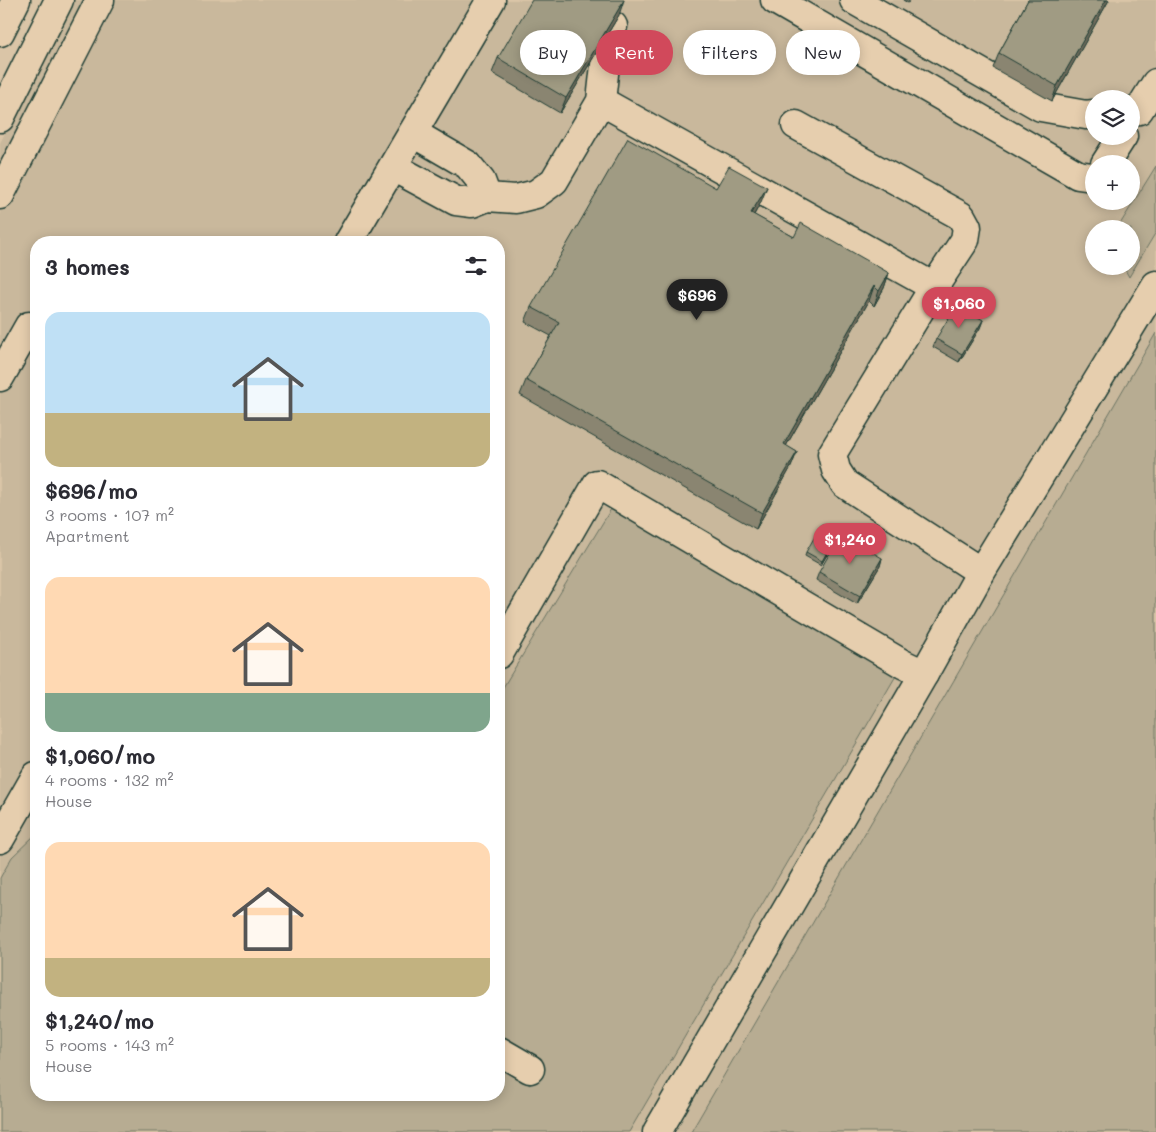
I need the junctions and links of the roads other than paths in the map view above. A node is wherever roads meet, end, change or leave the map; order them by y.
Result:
1 (16, 0) edge
2 (59, 0) edge
3 (100, 0) edge
4 (491, 0) edge
5 (776, 0) edge
6 (854, 0) edge
7 (613, 26) edge
8 (0, 32) edge
9 (1156, 83) edge
10 (601, 101) junction
11 (1140, 106) edge
12 (1085, 115) edge
13 (0, 118) edge
14 (796, 126) dead end
15 (413, 133) junction
16 (393, 167) junction
17 (1085, 176) edge
18 (0, 195) edge
19 (487, 198) junction
20 (352, 236) edge
21 (1156, 284) edge
22 (934, 287) junction
23 (29, 326) dead end
24 (0, 377) edge
25 (982, 572) junction
26 (505, 644) edge
27 (924, 674) junction
28 (30, 790) edge
29 (0, 839) edge
30 (505, 1054) edge
31 (530, 1069) dead end
32 (657, 1132) edge

1 - 8 main road
2 - 13 main road
3 - 18 main road
4 - 15 main road
5 - 17 main road
6 - 12 main road
7 - 10 main road
9 - 11 main road
10 - 19 main road
10 - 22 main road
14 - 22 main road
15 - 16 main road
15 - 19 main road
16 - 19 main road
16 - 20 main road
21 - 25 main road
22 - 25 main road
23 - 24 main road
25 - 27 main road
26 - 27 main road
27 - 32 main road
28 - 29 main road
30 - 31 main road

